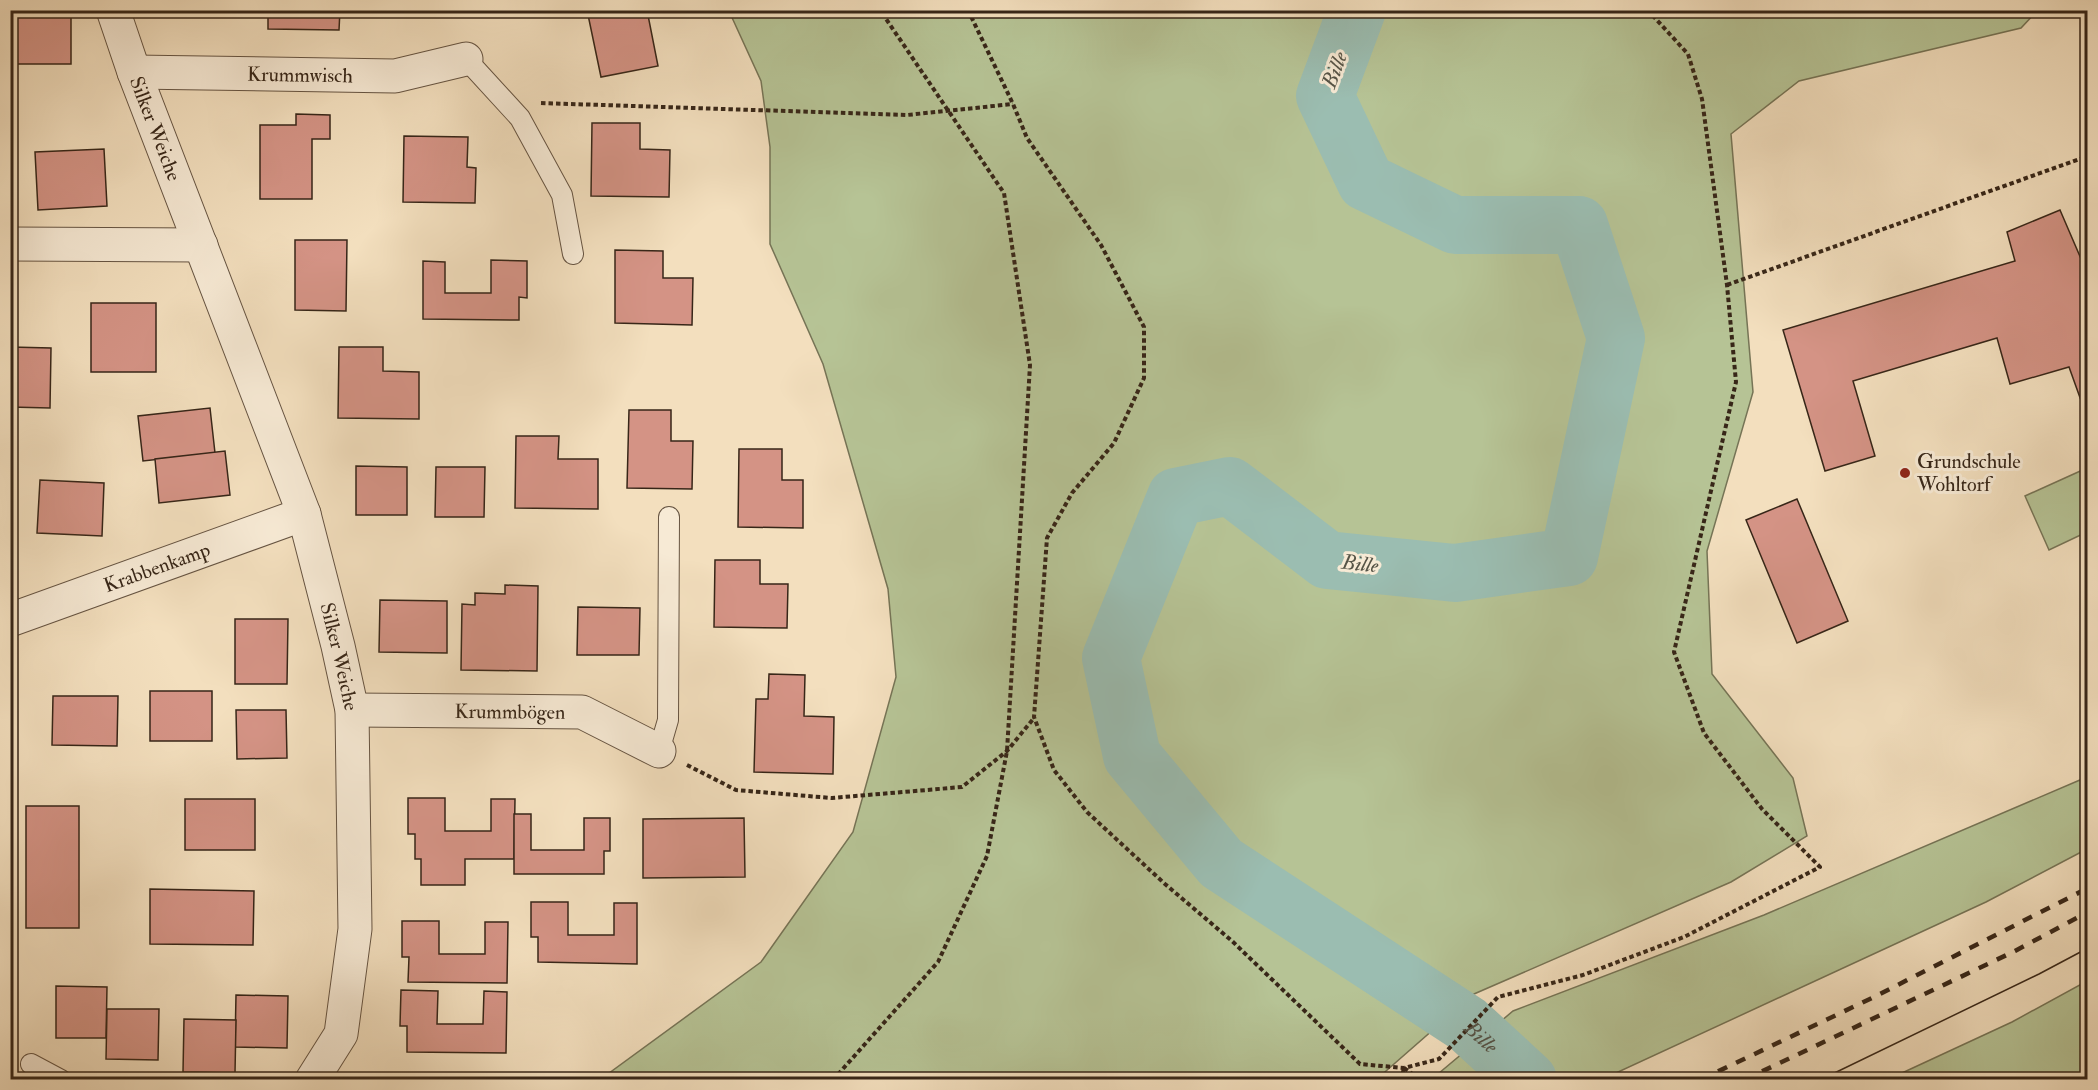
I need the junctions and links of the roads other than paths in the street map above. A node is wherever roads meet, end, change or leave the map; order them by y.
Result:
1 (112, 10) edge
2 (466, 59) joint
3 (134, 72) junction
4 (10, 244) edge
5 (201, 245) junction
6 (573, 254) dead end
7 (304, 514) junction
8 (669, 517) dead end
9 (10, 620) edge
10 (352, 710) junction
11 (659, 752) joint
12 (31, 1064) dead end
13 (61, 1080) edge
14 (312, 1080) edge

1 - 3 street, Silker Weiche
2 - 3 street, Krummwisch
2 - 6 lane
3 - 5 street, Silker Weiche
4 - 5 street
5 - 7 street, Silker Weiche
7 - 9 street, Krabbenkamp
7 - 10 street, Silker Weiche
8 - 11 lane
10 - 11 street, Krummbögen
10 - 14 street, Silker Weiche
12 - 13 lane

